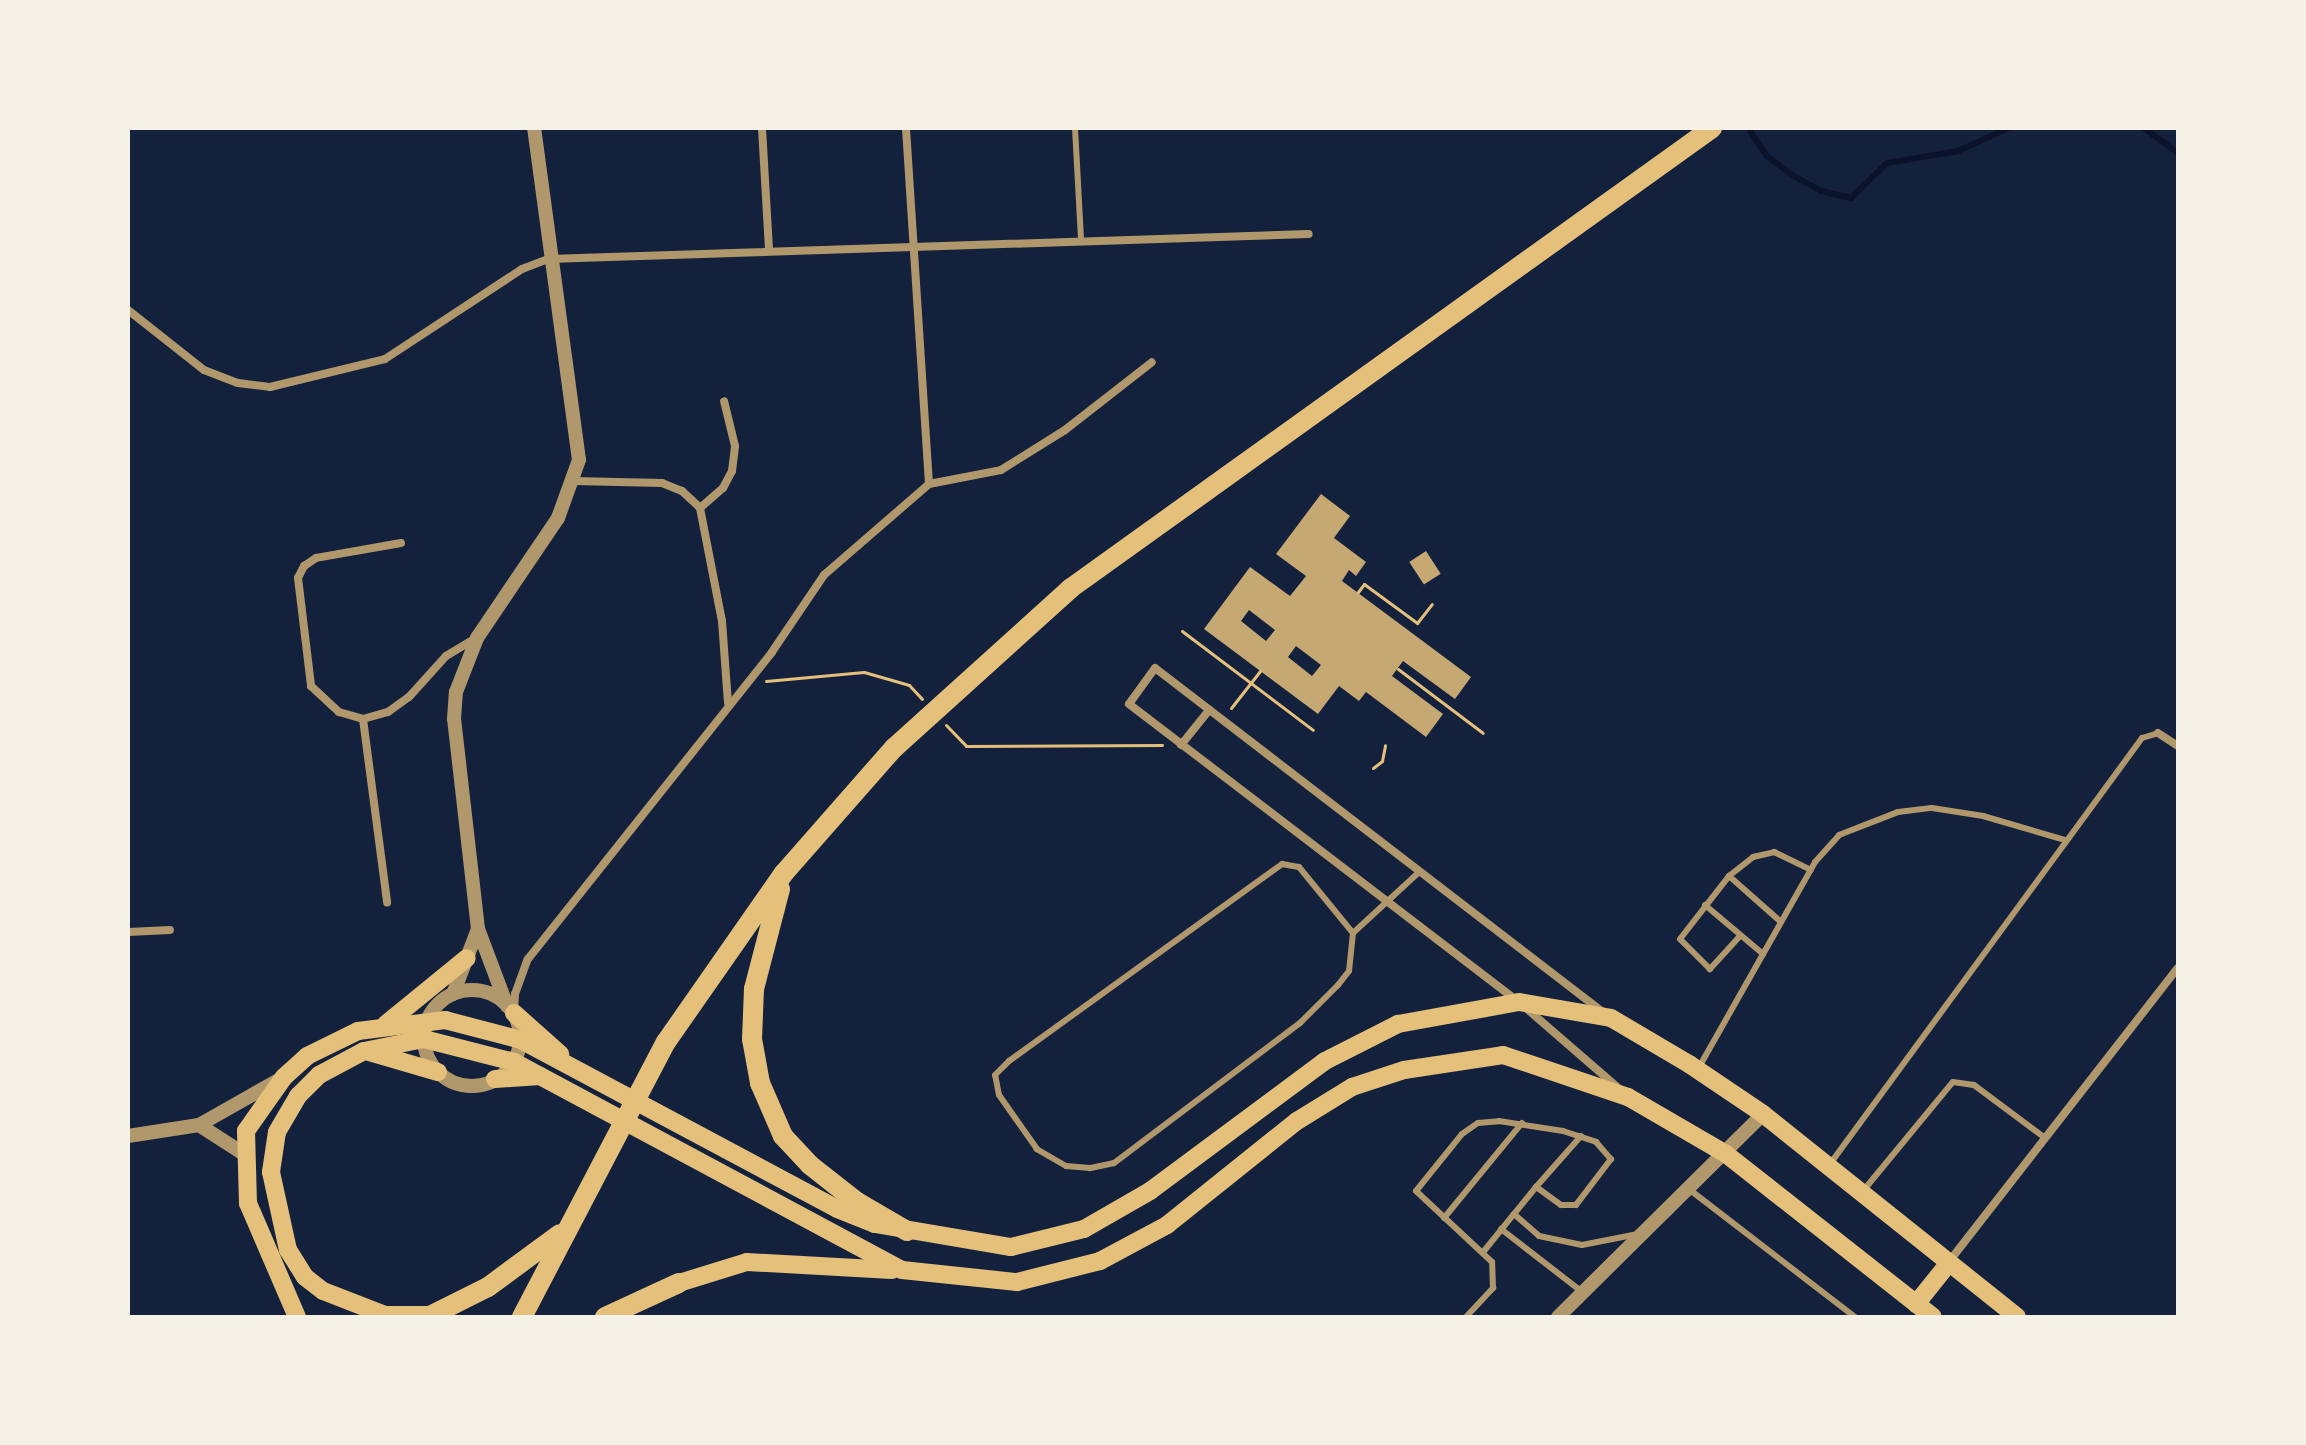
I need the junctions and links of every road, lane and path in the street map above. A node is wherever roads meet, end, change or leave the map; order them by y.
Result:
1 (534, 128) edge
2 (762, 128) edge
3 (906, 128) edge
4 (1075, 128) edge
5 (1712, 128) edge
6 (1309, 234) dead end
7 (1081, 240) junction
8 (913, 246) junction
9 (769, 251) junction
10 (548, 259) junction
11 (128, 310) edge
12 (1152, 362) dead end
13 (724, 401) dead end
14 (573, 481) junction
15 (929, 484) junction
16 (700, 508) junction
17 (401, 543) dead end
18 (1358, 592) dead end
19 (1432, 604) dead end
20 (1182, 631) dead end
21 (477, 638) junction
22 (1398, 669) dead end
23 (1260, 671) dead end
24 (750, 679) junction
25 (1251, 683) junction
26 (909, 685) dead end
27 (728, 703) junction
28 (1209, 710) junction
29 (363, 719) junction
30 (1222, 720) junction
31 (1313, 730) dead end
32 (1483, 733) dead end
33 (2158, 733) joint
34 (1181, 745) junction
35 (1385, 745) dead end
36 (966, 746) dead end
37 (2178, 746) edge
38 (1373, 768) dead end
39 (2065, 840) junction
40 (1811, 870) junction
41 (1419, 872) junction
42 (784, 873) junction
43 (1729, 876) junction
44 (387, 902) dead end
45 (1389, 903) junction
46 (1705, 905) junction
47 (1781, 922) junction
48 (478, 929) junction
49 (170, 930) dead end
50 (128, 932) edge
51 (1353, 933) junction
52 (1740, 936) junction
53 (1763, 954) junction
54 (467, 958) junction
55 (2178, 968) edge
56 (453, 994) junction
57 (1519, 1002) junction
58 (510, 1009) junction
59 (1611, 1018) junction
60 (428, 1020) junction
61 (383, 1026) junction
62 (424, 1039) junction
63 (521, 1040) junction
64 (364, 1051) junction
65 (514, 1062) junction
66 (570, 1064) junction
67 (1698, 1069) junction
68 (438, 1072) junction
69 (542, 1076) junction
70 (284, 1077) junction
71 (495, 1079) junction
72 (1628, 1097) junction
73 (1763, 1114) junction
74 (1522, 1123) junction
75 (199, 1125) junction
76 (128, 1136) edge
77 (1581, 1136) junction
78 (2045, 1138) junction
79 (244, 1154) junction
80 (1726, 1154) junction
81 (1828, 1167) junction
82 (1536, 1187) junction
83 (1690, 1190) junction
84 (1861, 1193) junction
85 (1514, 1214) junction
86 (1444, 1218) junction
87 (1501, 1229) junction
88 (907, 1231) junction
89 (563, 1232) junction
90 (1642, 1233) junction
91 (1484, 1251) junction
92 (1948, 1264) junction
93 (902, 1270) junction
94 (679, 1283) joint
95 (1582, 1291) junction
96 (1916, 1304) junction
97 (390, 1316) edge
98 (297, 1317) edge
99 (522, 1317) edge
100 (605, 1317) edge
101 (1466, 1317) edge
102 (1558, 1317) edge
103 (1855, 1317) edge
104 (1933, 1317) edge
105 (2017, 1317) edge

1 - 10 street
2 - 9 street
3 - 8 street
4 - 7 lane
5 - 42 highway
6 - 7 street
7 - 8 street
8 - 9 street
8 - 15 street
9 - 10 street
10 - 11 street
10 - 14 street
12 - 15 street
13 - 16 street
14 - 16 street
14 - 21 street
15 - 24 street
16 - 27 street
17 - 29 street
18 - 19 path
20 - 25 path
21 - 29 street
21 - 48 street
22 - 32 path
23 - 25 path
24 - 26 path
24 - 27 street
25 - 30 path
25 - 31 path
27 - 58 street
28 - 30 street
28 - 34 street
28 - 34 street
29 - 44 street
30 - 41 street
33 - 37 street
33 - 39 lane
34 - 36 path
34 - 45 street
35 - 38 path
39 - 40 lane
39 - 81 lane
40 - 43 lane
40 - 47 lane
41 - 45 lane
41 - 59 street
42 - 88 highway
42 - 89 highway
43 - 46 lane
43 - 47 lane
45 - 51 lane
45 - 57 street
46 - 52 lane
46 - 52 lane
47 - 53 lane
48 - 54 street
48 - 58 street
49 - 50 street
51 - 51 lane
52 - 53 lane
53 - 67 lane
54 - 56 street
54 - 61 main road
55 - 78 street
56 - 58 street
56 - 60 street
57 - 59 main road
57 - 72 street
57 - 88 main road
58 - 63 street
58 - 66 main road
59 - 67 main road
60 - 61 main road
60 - 62 street
60 - 63 main road
61 - 70 main road
62 - 64 main road
62 - 65 main road
62 - 68 street
63 - 65 street
63 - 66 main road
64 - 68 main road
64 - 97 main road
65 - 69 main road
65 - 71 street
66 - 88 main road
67 - 73 main road
68 - 71 street
69 - 71 main road
69 - 93 main road
70 - 75 street
70 - 79 main road
72 - 80 main road
72 - 93 main road
73 - 80 street
73 - 81 main road
74 - 77 lane
74 - 86 lane
74 - 86 lane
75 - 76 street
75 - 79 street
77 - 82 lane
77 - 82 lane
78 - 84 lane
78 - 92 street
79 - 98 main road
80 - 83 street
80 - 96 main road
81 - 84 main road
82 - 85 lane
83 - 90 street
83 - 103 lane
84 - 92 main road
85 - 87 lane
85 - 90 lane
86 - 91 lane
87 - 91 lane
87 - 95 lane
89 - 97 highway
89 - 99 highway
90 - 95 street
91 - 101 lane
92 - 96 main road
92 - 105 main road
93 - 94 main road
94 - 100 highway
95 - 102 street
96 - 104 main road

